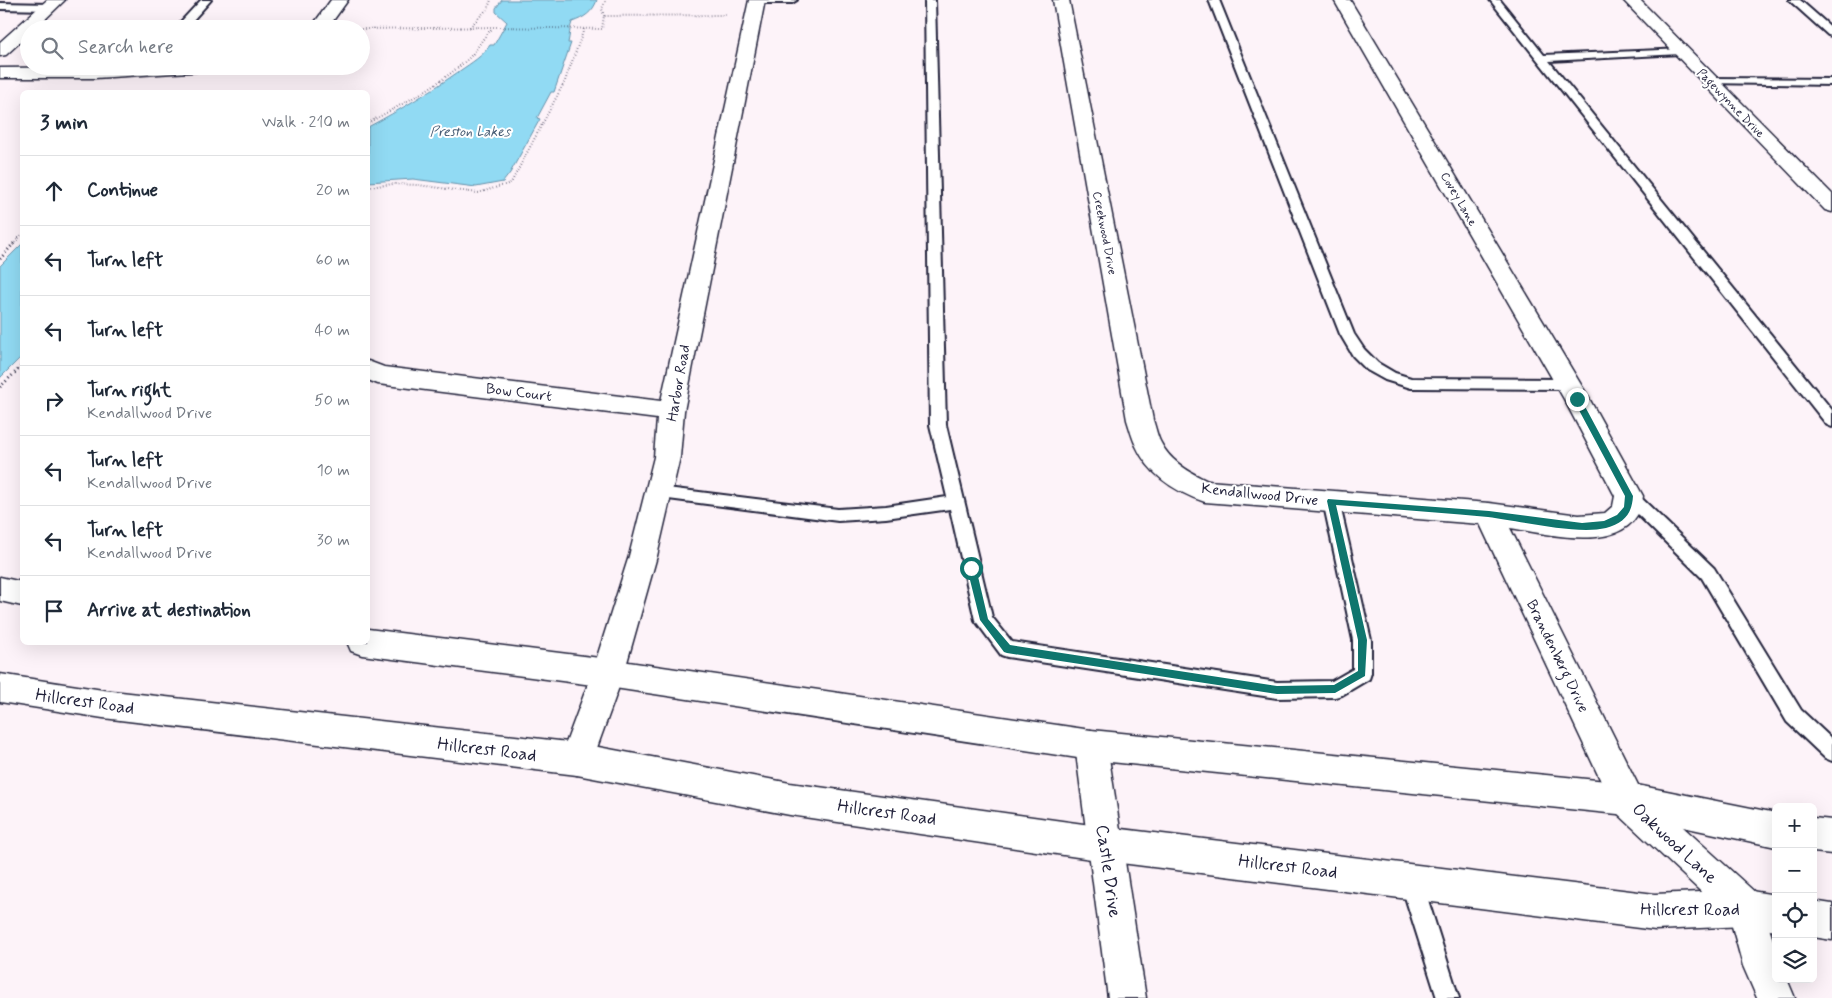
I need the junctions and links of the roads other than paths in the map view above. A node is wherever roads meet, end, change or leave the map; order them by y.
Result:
1 (206, 0) edge
2 (340, 0) edge
3 (792, 0) edge
4 (930, 0) edge
5 (1062, 0) edge
6 (1214, 0) edge
7 (1342, 0) edge
8 (1495, 0) edge
9 (1631, 0) edge
10 (1794, 0) edge
11 (53, 3) edge
12 (756, 5) edge
13 (0, 6) edge
14 (34, 20) edge
15 (187, 20) edge
16 (325, 20) edge
17 (20, 33) edge
18 (1832, 33) edge
19 (0, 51) edge
20 (1680, 51) junction
21 (1541, 58) junction
22 (20, 72) edge
23 (0, 73) edge
24 (1710, 81) junction
25 (1832, 82) edge
26 (1832, 206) edge
27 (370, 370) edge
28 (1572, 391) junction
29 (671, 411) junction
30 (1832, 421) edge
31 (1161, 462) joint
32 (659, 493) junction
33 (1629, 496) junction
34 (1331, 501) junction
35 (957, 502) junction
36 (1489, 514) junction
37 (0, 589) edge
38 (20, 594) edge
39 (370, 643) edge
40 (608, 672) junction
41 (0, 688) edge
42 (1091, 745) junction
43 (1832, 752) edge
44 (577, 759) junction
45 (1627, 799) junction
46 (1772, 829) edge
47 (1817, 835) edge
48 (1832, 837) edge
49 (1105, 844) junction
50 (1410, 881) junction
51 (1760, 911) edge
52 (1817, 920) edge
53 (1832, 922) edge
54 (1769, 982) edge
55 (1127, 998) edge
56 (1448, 998) edge

1 - 15 lane
2 - 16 street
3 - 12 lane
4 - 35 lane
5 - 31 street, Creekwood Drive
6 - 28 lane
7 - 28 street, Covey Lane
8 - 21 lane
9 - 20 street, Pagewynne Drive
10 - 18 lane
11 - 13 lane
11 - 14 street
12 - 29 street, Harbor Road
17 - 19 street
20 - 21 lane
20 - 24 street, Pagewynne Drive
21 - 30 lane
22 - 23 street
24 - 25 lane
24 - 26 street, Pagewynne Drive
27 - 29 street, Bow Court
28 - 33 street
29 - 32 street, Harbor Road
31 - 34 street, Kendallwood Drive
32 - 35 lane
32 - 40 street, Harbor Road
33 - 36 street, Kendallwood Drive
33 - 43 lane
34 - 35 lane
34 - 36 street, Kendallwood Drive
36 - 45 street, Brandenberg Drive
37 - 38 street
39 - 40 street
40 - 42 street
40 - 44 street, Harbor Road
41 - 44 street, Hillcrest Road
42 - 45 street
42 - 49 street, Castle Drive
44 - 49 street, Hillcrest Road
45 - 46 street
45 - 51 street, Oakwood Lane
47 - 48 street
49 - 50 street, Hillcrest Road
49 - 55 street, Castle Drive
50 - 51 street, Hillcrest Road
50 - 56 lane
51 - 54 street
52 - 53 street

